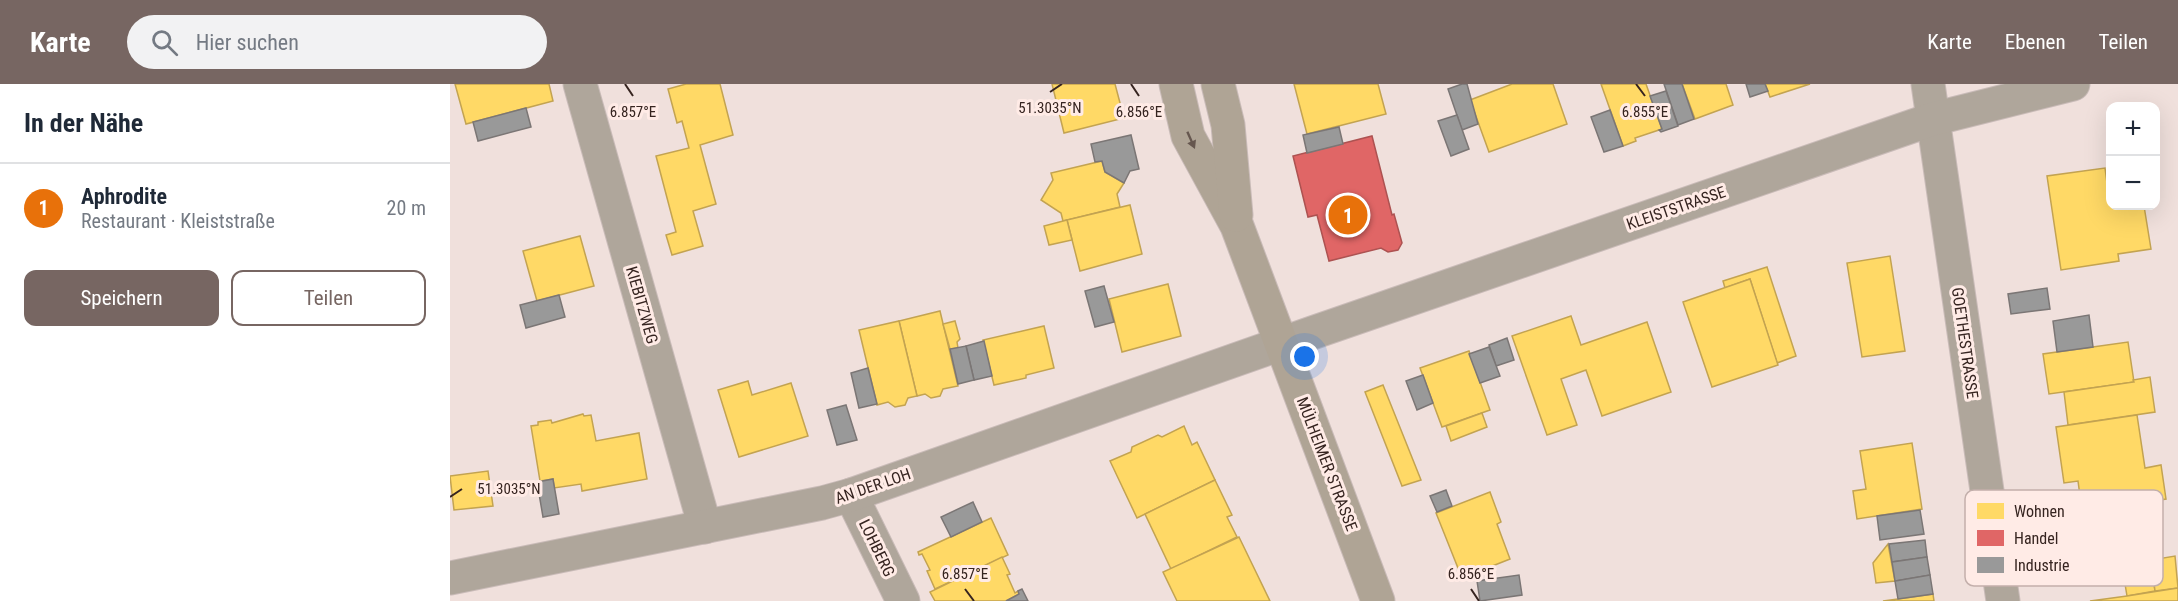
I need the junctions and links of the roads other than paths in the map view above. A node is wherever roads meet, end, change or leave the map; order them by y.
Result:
1 (579, 84) edge
2 (1176, 84) edge
3 (1218, 84) edge
4 (1928, 84) edge
5 (2073, 84) edge
6 (1933, 119) junction
7 (1237, 226) junction
8 (1282, 344) junction
9 (1987, 490) edge
10 (852, 495) junction
11 (705, 527) junction
12 (450, 578) edge
13 (2001, 586) edge
14 (903, 601) edge
15 (1378, 601) edge
16 (2003, 601) edge

1 - 11 street, KIEBITZWEG
2 -> 7 main road, MÜLHEIMER STRASSE
3 - 7 main road, MÜLHEIMER STRASSE
4 - 6 street, GOETHESTRASSE
5 - 6 street, KLEISTSTRASSE
6 - 8 street, KLEISTSTRASSE
6 - 9 street, GOETHESTRASSE
7 - 8 main road, MÜLHEIMER STRASSE
8 - 10 street, AN DER LOH
8 - 15 main road, MÜLHEIMER STRASSE
10 - 11 street, AN DER LOH
10 - 14 street, LOHBERG
11 - 12 street, AN DER LOH
13 - 16 street, GOETHESTRASSE

